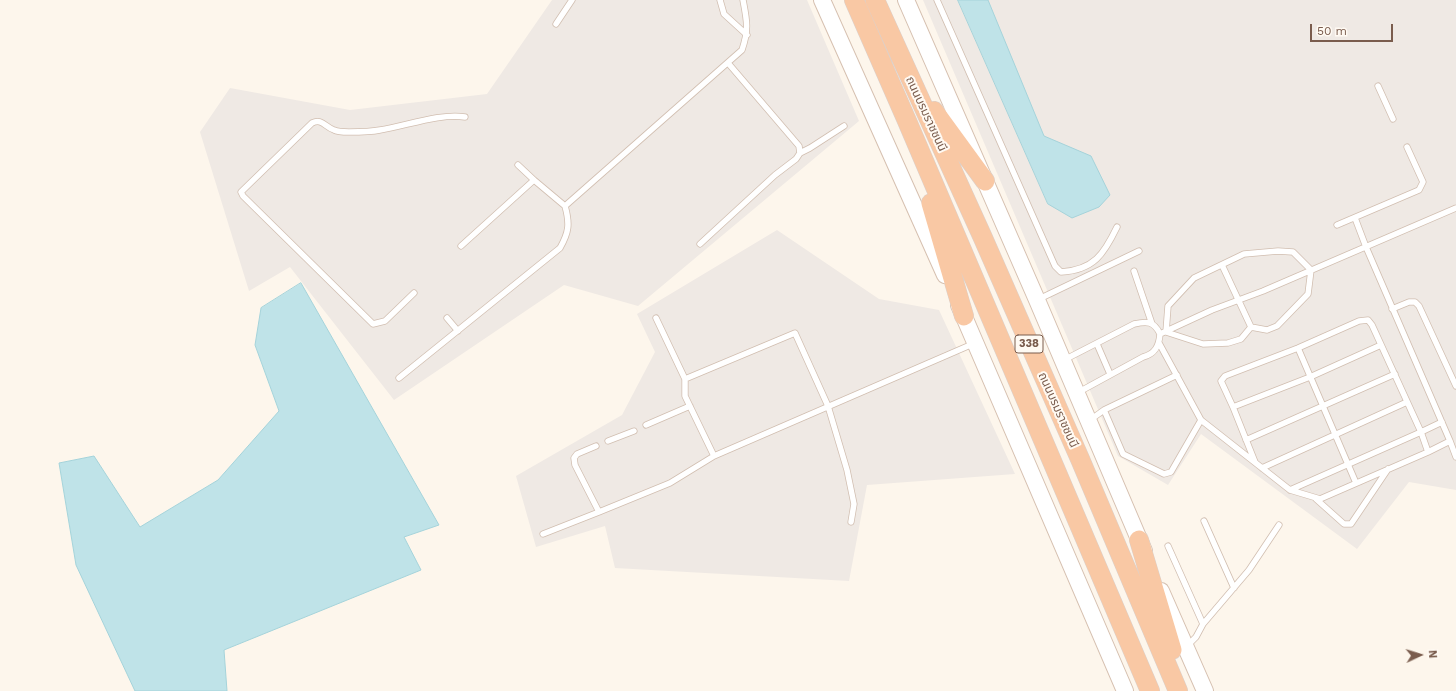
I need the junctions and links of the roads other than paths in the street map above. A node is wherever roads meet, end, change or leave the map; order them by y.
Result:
1 (572, 0) edge
2 (720, 0) edge
3 (742, 0) edge
4 (822, 0) edge
5 (854, 0) edge
6 (875, 0) edge
7 (906, 0) edge
8 (937, 0) edge
9 (556, 24) dead end
10 (747, 35) junction
11 (728, 63) junction
12 (910, 79) junction
13 (1378, 86) dead end
14 (465, 117) dead end
15 (1393, 119) dead end
16 (907, 121) junction
17 (844, 126) dead end
18 (1407, 147) dead end
19 (800, 153) junction
20 (518, 165) dead end
21 (534, 180) junction
22 (985, 181) junction
23 (565, 206) junction
24 (1456, 208) edge
25 (1355, 218) junction
26 (1337, 225) dead end
27 (1117, 227) dead end
28 (700, 244) dead end
29 (461, 246) dead end
30 (1366, 247) junction
31 (1139, 251) dead end
32 (1222, 265) junction
33 (1311, 270) junction
34 (1134, 271) dead end
35 (414, 293) dead end
36 (1037, 300) junction
37 (1239, 300) junction
38 (1392, 309) junction
39 (964, 316) junction
40 (447, 318) dead end
41 (656, 318) dead end
42 (1152, 324) junction
43 (1251, 327) junction
44 (458, 331) junction
45 (1163, 333) junction
46 (975, 343) junction
47 (1160, 343) junction
48 (1097, 344) junction
49 (1382, 345) junction
50 (1298, 348) junction
51 (1063, 361) junction
52 (1110, 374) junction
53 (1395, 374) junction
54 (1177, 375) junction
55 (1310, 377) junction
56 (399, 378) dead end
57 (685, 379) junction
58 (1456, 386) edge
59 (1077, 393) junction
60 (1407, 402) junction
61 (1323, 405) junction
62 (690, 406) junction
63 (828, 406) junction
64 (1233, 407) junction
65 (1104, 410) junction
66 (1201, 420) junction
67 (1088, 421) junction
68 (1442, 422) junction
69 (646, 425) dead end
70 (634, 431) dead end
71 (1421, 432) junction
72 (1335, 436) junction
73 (1246, 440) junction
74 (608, 441) dead end
75 (1450, 441) junction
76 (596, 446) dead end
77 (1428, 452) junction
78 (714, 456) junction
79 (1456, 457) edge
80 (1255, 463) junction
81 (1347, 464) junction
82 (1262, 468) junction
83 (1389, 469) junction
84 (1356, 483) junction
85 (1290, 490) junction
86 (1314, 497) junction
87 (599, 512) junction
88 (1204, 521) dead end
89 (851, 522) dead end
90 (1279, 525) dead end
91 (543, 534) dead end
92 (1139, 540) junction
93 (1168, 546) dead end
94 (1234, 588) junction
95 (1203, 624) junction
96 (1186, 648) junction
97 (1125, 691) edge
98 (1150, 691) edge
99 (1178, 691) edge
100 (1183, 691) edge
101 (1205, 691) edge

1 - 9 lane
2 - 10 lane
3 - 10 lane
4 - 39 main road
5 - 16 highway, ถนนบรมราชชนนี / 338
6 - 12 highway, ถนนบรมราชชนนี / 338
7 - 22 main road
8 - 27 lane
10 - 11 lane
11 - 19 lane
11 - 23 lane
12 - 22 highway
12 - 99 highway, ถนนบรมราชชนนี / 338
13 - 15 lane
14 - 35 lane
16 - 39 highway
16 - 98 highway, ถนนบรมราชชนนี / 338
17 - 19 lane
18 - 25 lane
19 - 28 lane
20 - 21 lane
21 - 23 lane
21 - 29 lane
22 - 36 main road
23 - 44 lane
24 - 30 lane
25 - 26 lane
25 - 30 lane
30 - 33 lane
30 - 38 lane
31 - 36 lane
32 - 33 lane
32 - 37 lane
32 - 45 lane
33 - 37 lane
33 - 43 lane
34 - 42 lane
36 - 51 main road
37 - 43 lane
37 - 45 lane
38 - 58 lane
38 - 68 lane
39 - 46 main road
40 - 44 lane
41 - 57 lane
42 - 45 lane
42 - 48 lane
43 - 45 lane
44 - 56 lane
45 - 47 lane
46 - 63 lane
46 - 97 main road
47 - 52 lane
47 - 54 lane
48 - 51 lane
48 - 52 lane
49 - 50 lane
49 - 53 lane
49 - 55 lane
50 - 55 lane
50 - 64 lane
51 - 59 main road
52 - 59 lane
53 - 60 lane
53 - 61 lane
54 - 65 lane
54 - 66 lane
55 - 61 lane
55 - 64 lane
57 - 62 lane
57 - 63 lane
59 - 67 main road
60 - 71 lane
60 - 72 lane
61 - 72 lane
61 - 73 lane
62 - 69 lane
62 - 78 lane
63 - 78 lane
63 - 89 lane
64 - 73 lane
65 - 66 lane
65 - 67 lane
66 - 80 lane
67 - 92 main road
68 - 71 lane
68 - 75 lane
70 - 74 lane
71 - 77 lane
71 - 81 lane
72 - 81 lane
72 - 82 lane
73 - 80 lane
75 - 77 lane
75 - 79 lane
76 - 87 lane
77 - 83 lane
78 - 87 lane
80 - 82 lane
81 - 84 lane
81 - 85 lane
82 - 85 lane
83 - 84 lane
83 - 86 lane
84 - 86 lane
85 - 86 lane
87 - 91 lane
88 - 94 lane
90 - 94 lane
92 - 96 main road
92 - 100 highway
93 - 95 lane
94 - 95 lane
95 - 96 lane
96 - 101 main road

